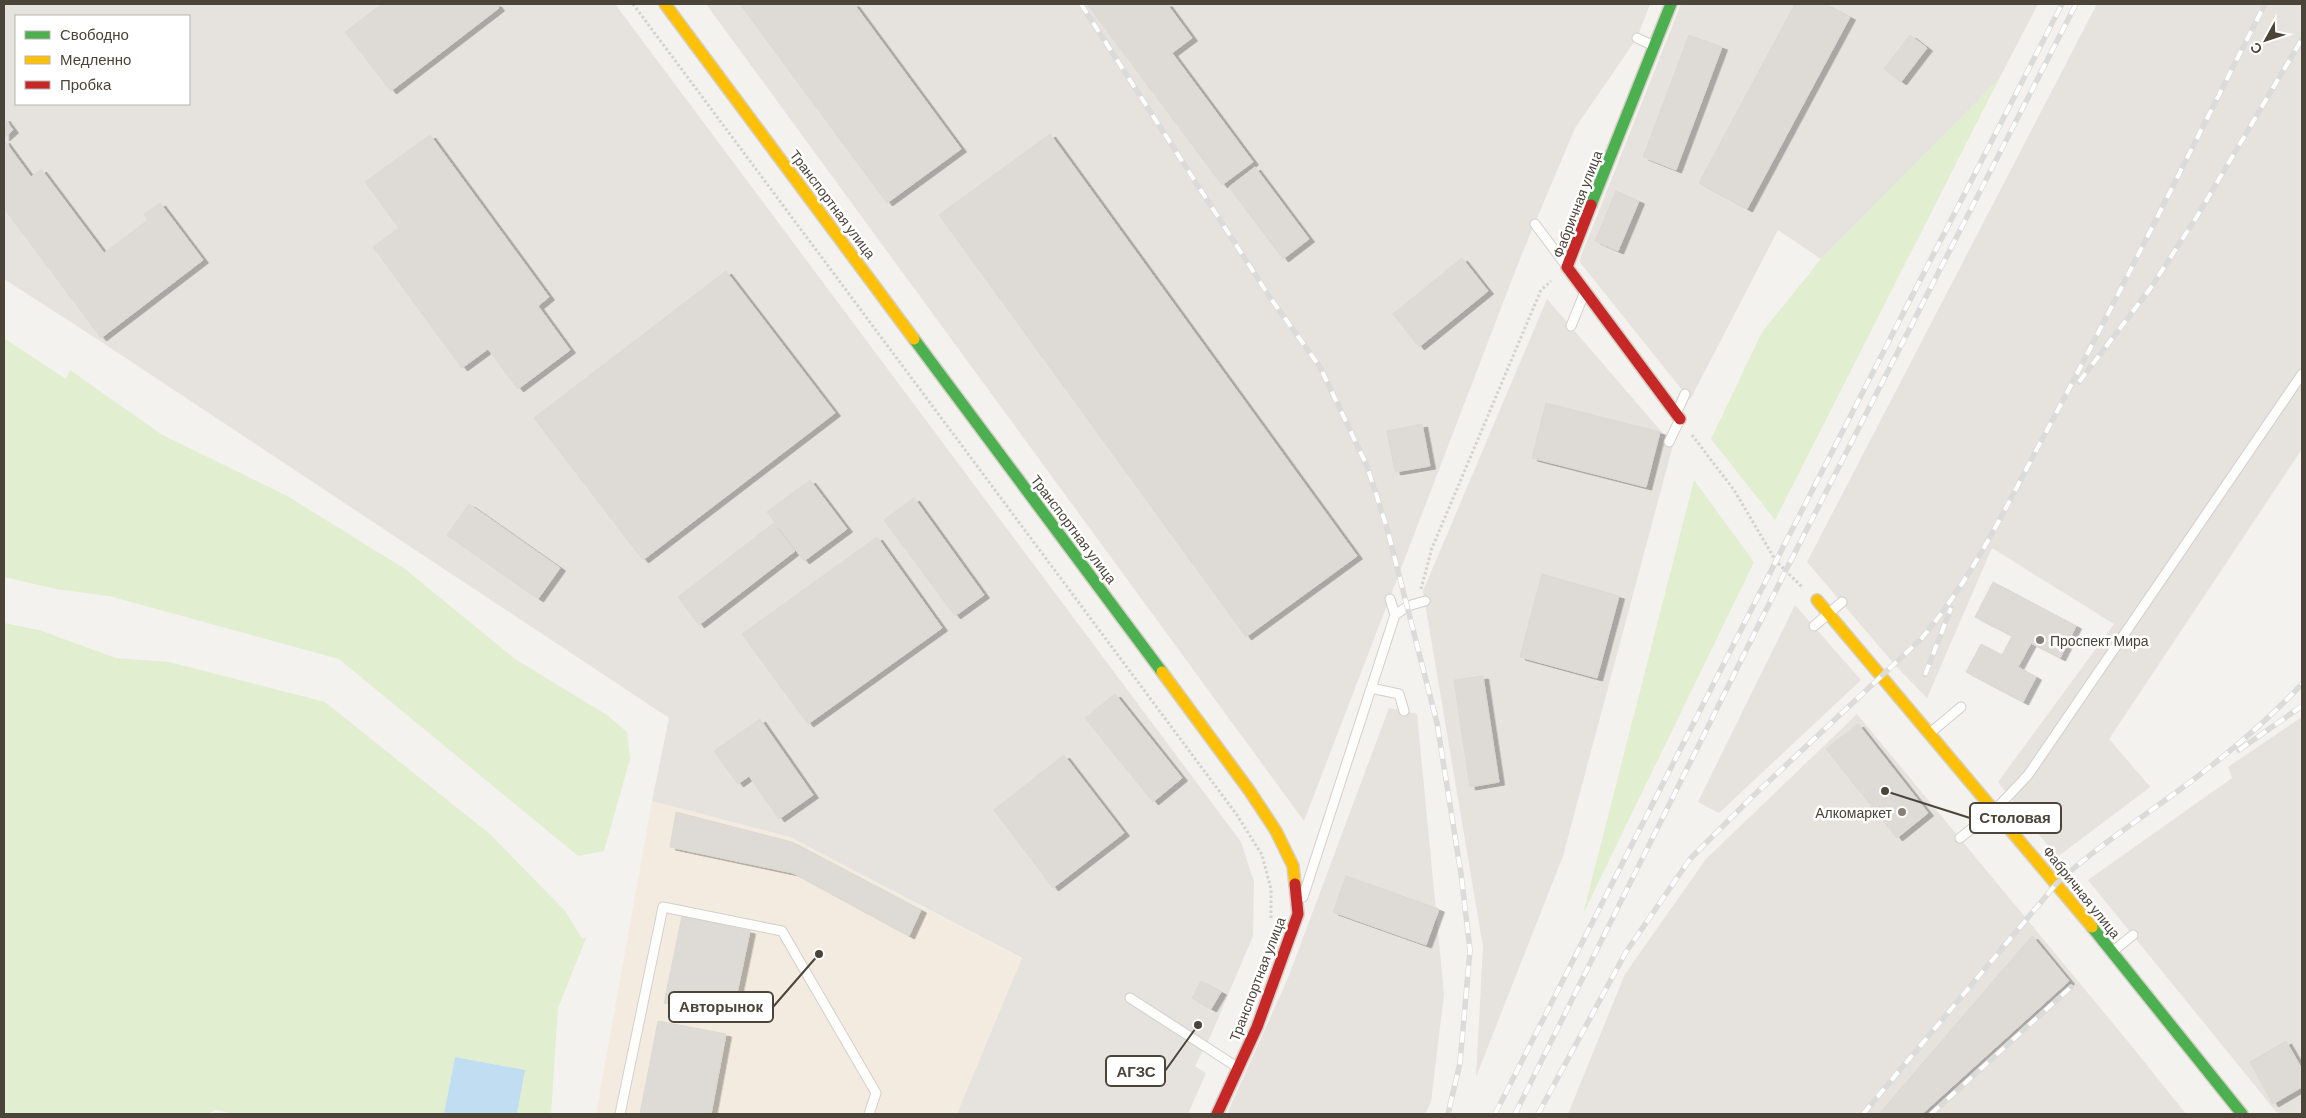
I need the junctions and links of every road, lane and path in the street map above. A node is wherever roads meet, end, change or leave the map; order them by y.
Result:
1 (633, 4) edge
2 (665, 4) edge
3 (1671, 4) edge
4 (1637, 38) dead end
5 (1654, 46) junction
6 (1535, 224) dead end
7 (1567, 267) junction
8 (1585, 292) junction
9 (1571, 326) dead end
10 (2302, 374) edge
11 (1685, 394) dead end
12 (1678, 416) junction
13 (1670, 442) dead end
14 (1390, 599) dead end
15 (1817, 600) joint
16 (1423, 601) joint
17 (1842, 602) dead end
18 (1828, 614) junction
19 (1395, 615) junction
20 (1814, 626) dead end
21 (1371, 688) junction
22 (1961, 707) dead end
23 (1404, 711) dead end
24 (1930, 733) junction
25 (1995, 810) junction
26 (1960, 838) dead end
27 (1298, 914) junction
28 (1271, 922) dead end
29 (2133, 935) dead end
30 (2112, 952) junction
31 (1130, 998) dead end
32 (1238, 1068) junction
33 (620, 1114) edge
34 (869, 1114) edge
35 (1217, 1114) edge
36 (2242, 1114) edge

1 - 28 path
2 - 27 street, Транспортная улица
3 - 5 street, Фабричная улица
4 - 5 lane
5 - 7 street, Фабричная улица
6 - 7 lane
7 - 8 street, Фабричная улица
7 - 16 path
8 - 9 lane
8 - 12 street, Фабричная улица
10 - 25 lane
11 - 12 lane
12 - 13 lane
12 - 15 path
14 - 19 lane
15 - 18 street, Фабричная улица
16 - 19 lane
17 - 18 lane
18 - 20 lane
18 - 24 street, Фабричная улица
19 - 21 lane
21 - 23 lane
21 - 27 lane
22 - 24 lane
24 - 25 street, Фабричная улица
25 - 26 lane
25 - 30 street, Фабричная улица
27 - 32 street, Транспортная улица
29 - 30 lane
30 - 36 street, Фабричная улица
31 - 32 lane
32 - 35 street, Транспортная улица
33 - 34 lane

